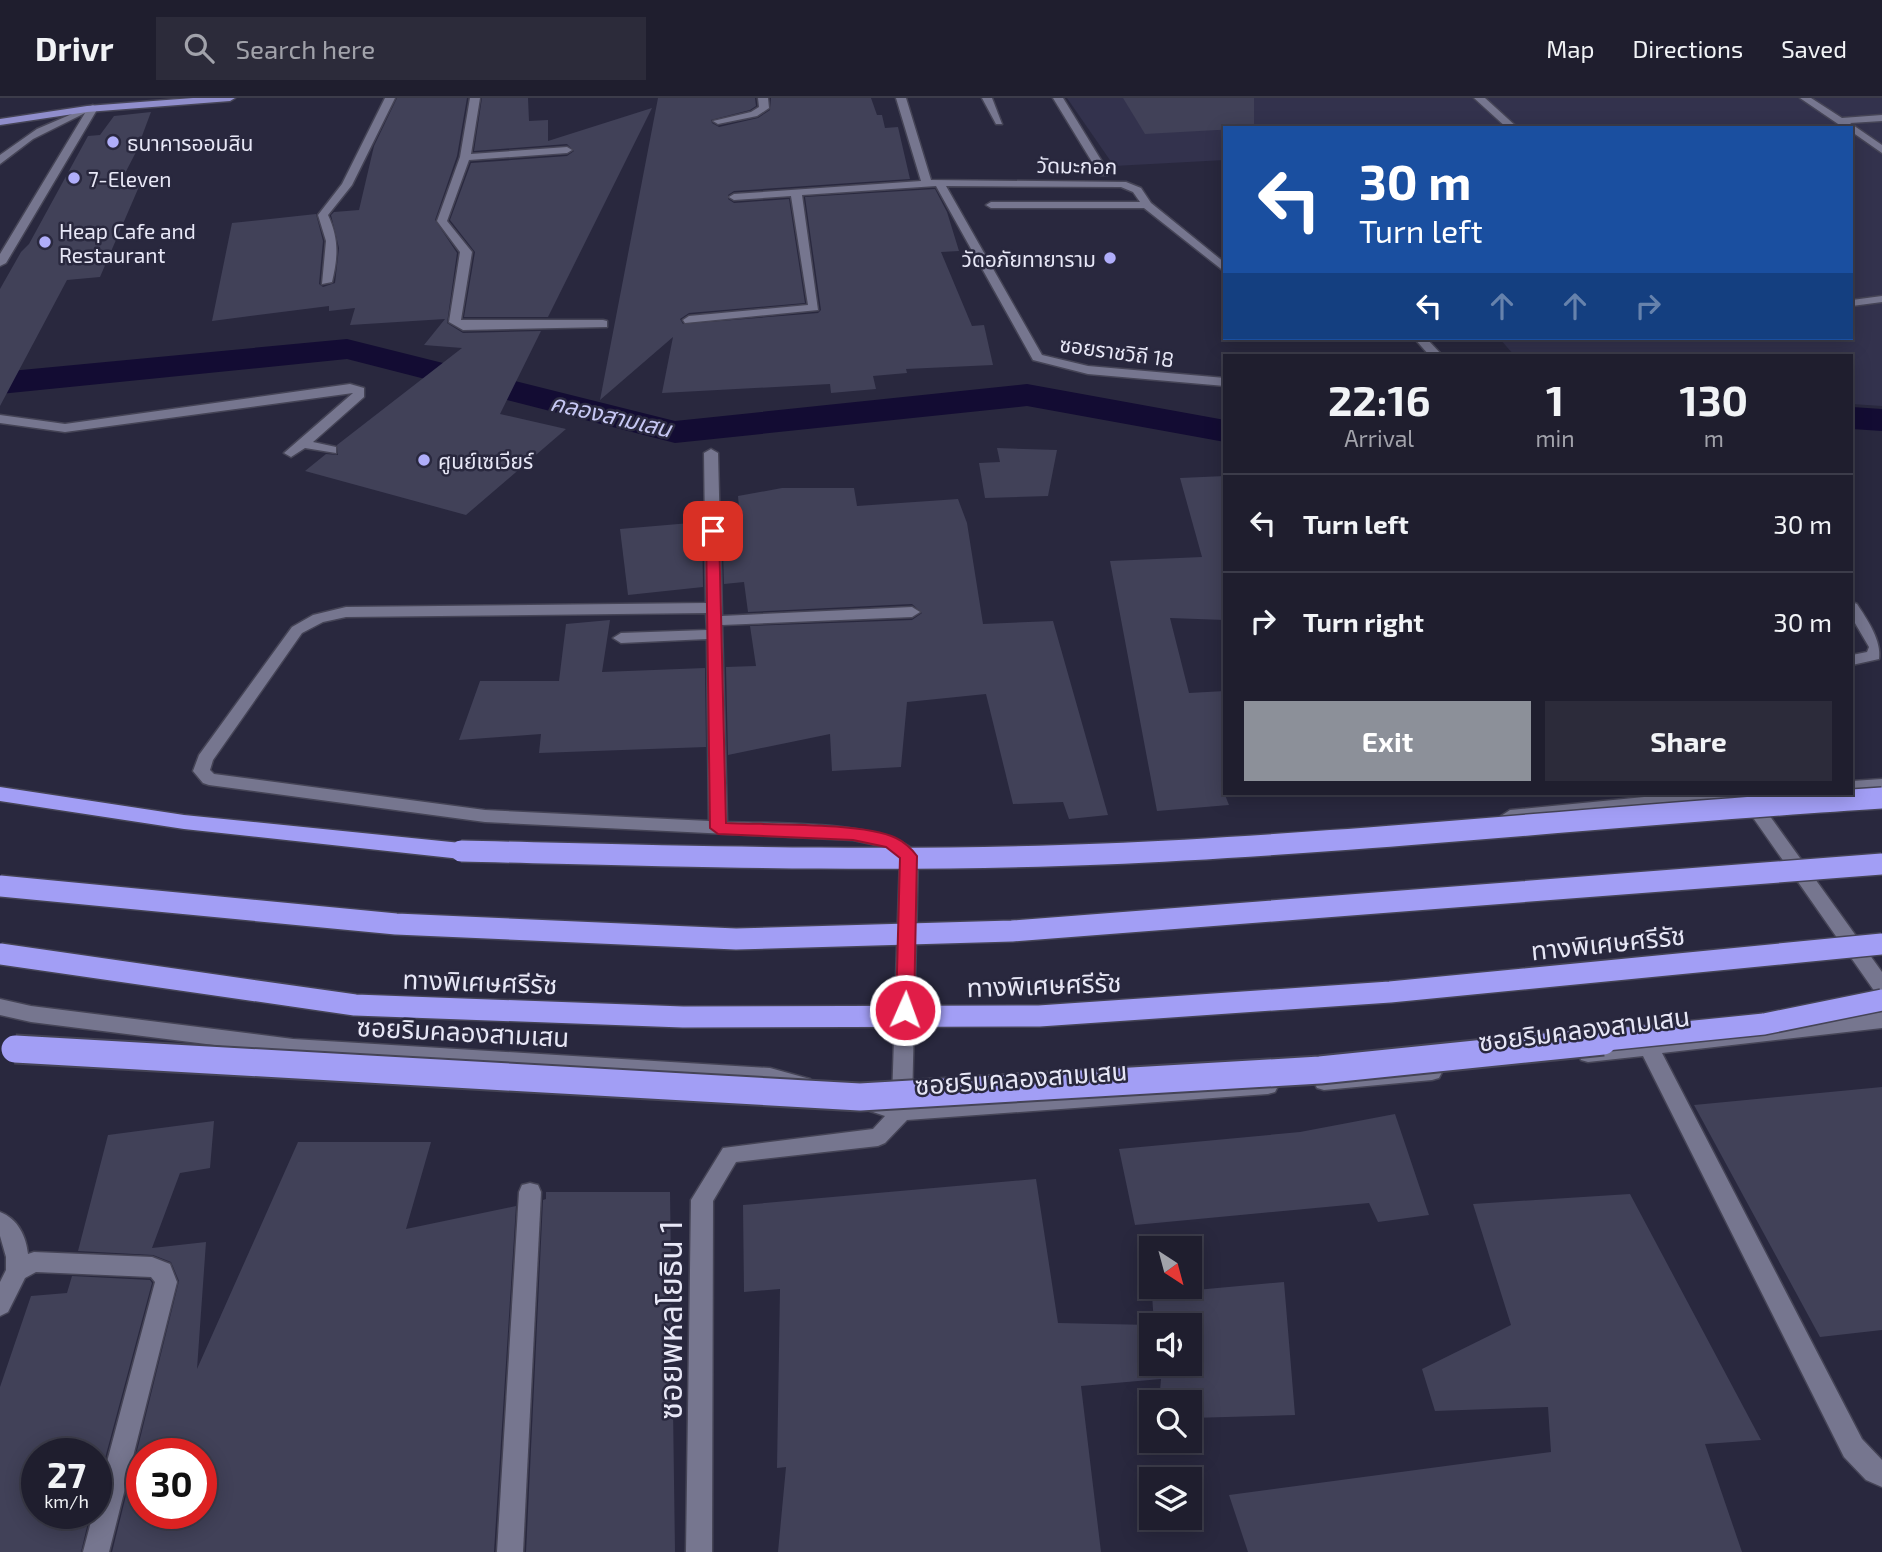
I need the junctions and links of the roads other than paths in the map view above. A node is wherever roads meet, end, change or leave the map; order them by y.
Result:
1 (230, 98) edge
2 (390, 98) edge
3 (475, 98) edge
4 (763, 98) edge
5 (901, 98) edge
6 (987, 98) edge
7 (1058, 98) edge
8 (1479, 98) edge
9 (1805, 98) edge
10 (90, 108) junction
11 (1882, 118) edge
12 (718, 121) dead end
13 (1841, 121) junction
14 (0, 122) edge
15 (999, 122) dead end
16 (1511, 126) edge
17 (1848, 126) edge
18 (1853, 129) edge
19 (567, 150) dead end
20 (1882, 150) edge
21 (465, 157) junction
22 (0, 161) edge
23 (1104, 173) dead end
24 (933, 183) junction
25 (796, 192) junction
26 (734, 197) dead end
27 (990, 205) dead end
28 (1147, 205) junction
29 (0, 263) edge
30 (1223, 267) edge
31 (326, 282) dead end
32 (1882, 299) edge
33 (1853, 303) edge
34 (689, 320) dead end
35 (603, 324) dead end
36 (1422, 340) edge
37 (1435, 354) edge
38 (1223, 383) edge
39 (0, 419) edge
40 (331, 450) dead end
41 (711, 453) dead end
42 (1853, 609) edge
43 (912, 612) dead end
44 (714, 621) junction
45 (621, 638) dead end
46 (1853, 660) edge
47 (1882, 785) edge
48 (1853, 786) edge
49 (0, 794) edge
50 (1724, 795) edge
51 (1745, 795) edge
52 (1882, 798) edge
53 (718, 828) junction
54 (909, 856) junction
55 (1882, 864) edge
56 (0, 886) edge
57 (1882, 944) edge
58 (0, 954) edge
59 (1882, 986) edge
60 (1882, 1000) edge
61 (0, 1007) edge
62 (1882, 1020) edge
63 (8, 1047) edge
64 (1649, 1047) junction
65 (902, 1112) junction
66 (530, 1192) dead end
67 (0, 1222) edge
68 (17, 1271) junction
69 (0, 1305) edge
70 (1882, 1475) edge
71 (96, 1552) edge
72 (510, 1552) edge
73 (699, 1552) edge

1 - 10 main road
2 - 31 street
3 - 21 street
4 - 12 street
5 - 24 street, ซอยราชวิถี 18
6 - 15 street
7 - 23 street
8 - 16 street
9 - 13 street
10 - 14 main road
10 - 22 street
10 - 29 street
11 - 13 street
13 - 17 street
18 - 20 street
19 - 21 street
21 - 35 street
24 - 25 street, วัดมะกอก
24 - 28 street, วัดมะกอก
24 - 38 street, ซอยราชวิถี 18
25 - 26 street, วัดมะกอก
25 - 34 street
27 - 28 street
28 - 30 street, วัดมะกอก
32 - 33 street
36 - 37 street
39 - 40 street
41 - 44 street
42 - 46 street
43 - 44 street
44 - 45 street
44 - 53 street
44 - 53 street
47 - 48 street
49 - 52 highway, bridge
50 - 54 street
51 - 59 street
53 - 54 street
54 - 65 street
55 - 56 highway, ทางพิเศษศรีรัช, bridge
57 - 58 highway, ทางพิเศษศรีรัช, bridge
60 - 63 highway, bridge
61 - 65 street, ซอยริมคลองสามเสน
62 - 64 street, ซอยริมคลองสามเสน
64 - 65 street, ซอยริมคลองสามเสน
64 - 70 street
65 - 73 street, ซอยพหลโยธิน 1
66 - 72 street
67 - 68 street
68 - 69 street
68 - 71 street

